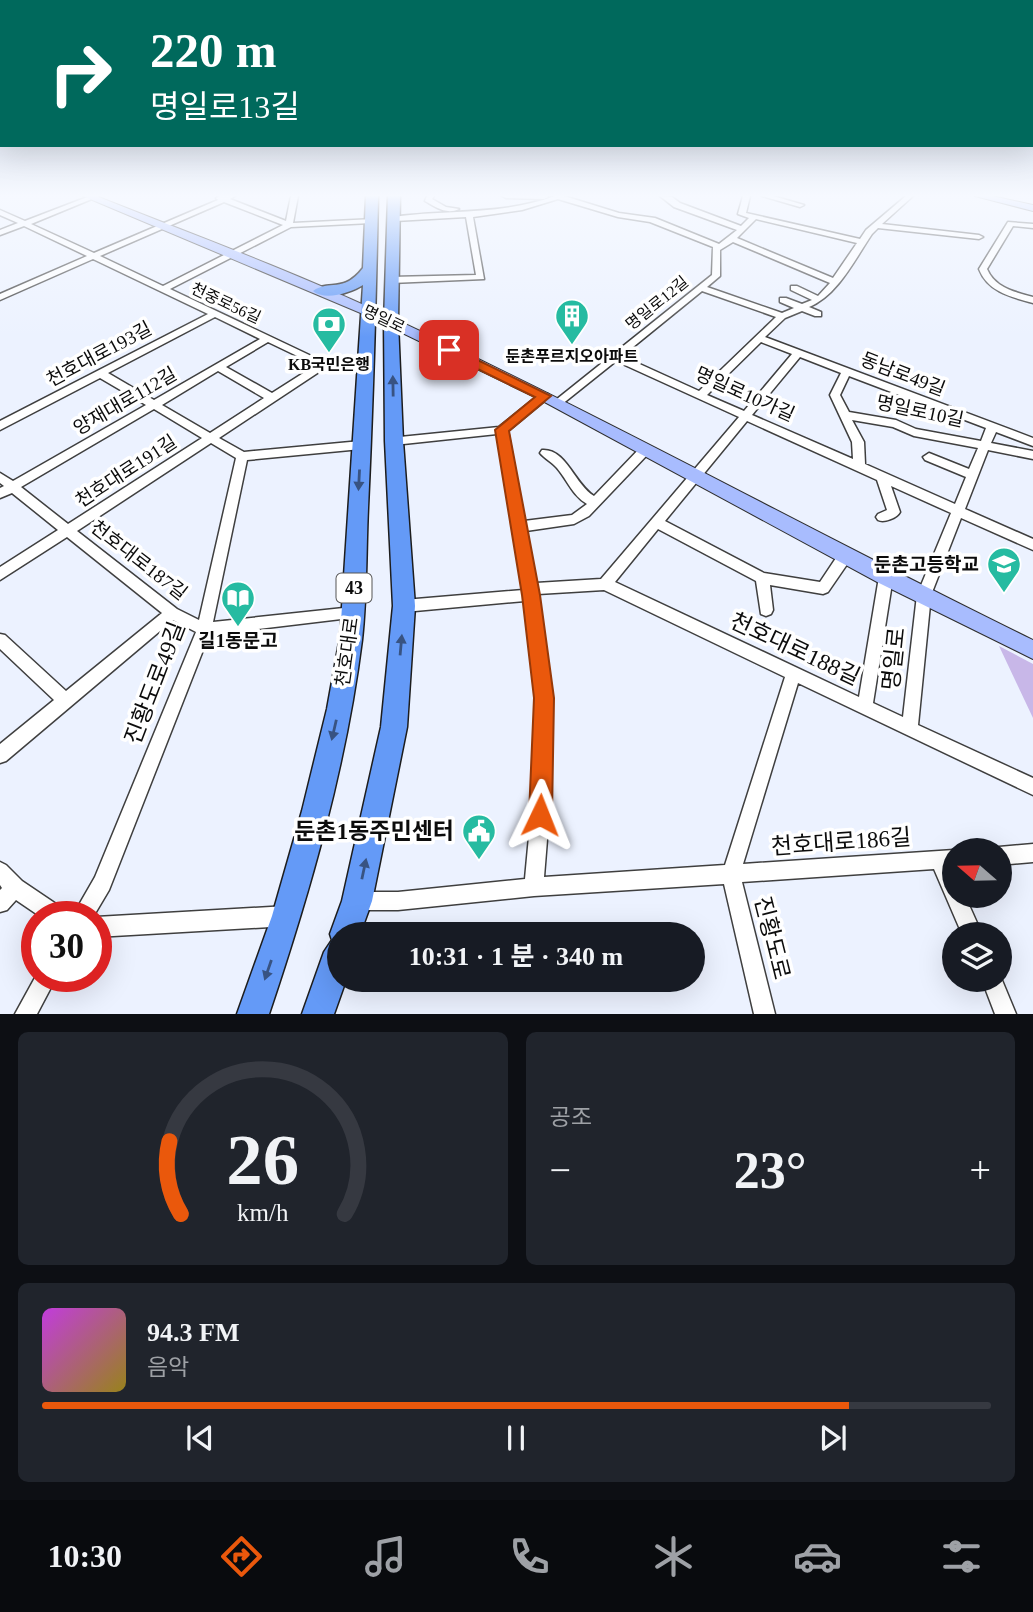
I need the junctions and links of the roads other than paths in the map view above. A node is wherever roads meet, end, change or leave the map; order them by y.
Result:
1 (68, 243) edge
2 (124, 243) edge
3 (205, 243) edge
4 (252, 243) edge
5 (370, 243) edge
6 (393, 243) edge
7 (475, 243) edge
8 (710, 243) edge
9 (725, 243) edge
10 (742, 243) edge
11 (860, 243) edge
12 (999, 243) edge
13 (719, 247) junction
14 (231, 254) junction
15 (95, 256) junction
16 (368, 271) junction
17 (391, 280) junction
18 (835, 282) junction
19 (702, 288) junction
20 (794, 288) dead end
21 (163, 289) junction
22 (320, 291) junction
23 (0, 297) edge
24 (1033, 298) edge
25 (783, 300) dead end
26 (819, 300) junction
27 (802, 309) junction
28 (368, 311) junction
29 (214, 314) junction
30 (818, 314) dead end
31 (782, 316) junction
32 (391, 322) junction
33 (267, 339) junction
34 (761, 339) junction
35 (798, 353) junction
36 (615, 357) junction
37 (367, 363) junction
38 (323, 365) junction
39 (218, 367) junction
40 (847, 371) junction
41 (100, 373) junction
42 (701, 396) junction
43 (272, 398) junction
44 (551, 400) junction
45 (153, 405) junction
46 (744, 415) junction
47 (847, 415) junction
48 (0, 426) edge
49 (992, 427) junction
50 (502, 430) junction
51 (211, 437) junction
52 (394, 441) junction
53 (1033, 442) edge
54 (985, 444) junction
55 (361, 445) junction
56 (645, 450) junction
57 (546, 453) dead end
58 (1033, 455) edge
59 (242, 456) junction
60 (929, 457) dead end
61 (859, 467) junction
62 (971, 474) junction
63 (694, 476) junction
64 (0, 477) edge
65 (882, 478) junction
66 (6, 490) edge
67 (594, 502) junction
68 (959, 513) junction
69 (894, 514) dead end
70 (656, 522) junction
71 (519, 527) junction
72 (69, 529) junction
73 (1033, 545) edge
74 (845, 556) junction
75 (0, 574) edge
76 (886, 577) junction
77 (762, 578) junction
78 (605, 584) junction
79 (531, 592) junction
80 (924, 595) junction
81 (404, 606) junction
82 (765, 610) dead end
83 (353, 612) junction
84 (172, 613) junction
85 (204, 629) junction
86 (0, 640) edge
87 (1033, 650) edge
88 (793, 674) junction
89 (66, 701) junction
90 (864, 708) junction
91 (909, 729) junction
92 (0, 755) edge
93 (1033, 787) edge
94 (1033, 853) edge
95 (1012, 855) edge
96 (942, 859) edge
97 (0, 871) edge
98 (732, 874) junction
99 (534, 887) junction
100 (15, 888) junction
101 (34, 901) edge
102 (91, 901) edge
103 (357, 901) junction
104 (0, 903) edge
105 (287, 916) junction
106 (349, 922) edge
107 (112, 927) edge
108 (327, 988) edge
109 (37, 992) edge
110 (997, 992) edge
111 (25, 1013) edge
112 (253, 1013) edge
113 (318, 1013) edge
114 (765, 1013) edge
115 (1006, 1013) edge

1 - 15 street, 천중로56길
2 - 15 street
3 - 14 street, 명일로
4 - 14 street
5 - 16 main road, 천호대로 / 43
6 - 17 main road
7 - 17 street
8 - 13 street
9 - 13 street
10 - 18 street
11 - 18 street
12 - 24 street
13 - 19 street, 명일로12길
14 - 21 street
14 - 22 street, 명일로
15 - 21 street, 천중로56길
15 - 23 street
16 - 22 main road
16 - 28 main road, 천호대로 / 43
17 - 32 main road
18 - 26 street
19 - 31 street
19 - 36 street, 명일로12길
20 - 26 street
21 - 29 street, 천중로56길
22 - 28 street, 명일로
25 - 27 street
26 - 27 street
27 - 30 street
27 - 31 street
28 - 32 street, 명일로
28 - 37 main road, 천호대로 / 43
29 - 33 street, 천중로56길
29 - 41 street, 천호대로193길
31 - 34 street
32 - 44 street, 명일로
52 -> 32 main road
33 - 38 street, 천중로56길
33 - 39 street, 양재대로112길
34 - 35 street, 동남로49길
34 - 42 street
35 - 40 street, 동남로49길
35 - 46 street
36 - 42 street, 명일로10가길
36 - 44 street, 명일로12길
37 - 38 street, 천중로56길
37 - 55 main road, 천호대로 / 43
38 - 43 street, 천호대로191길
39 - 43 street
39 - 45 street, 양재대로112길
40 - 47 street
40 - 49 street, 동남로49길
41 - 45 street
41 - 48 street, 천호대로193길
42 - 46 street, 명일로10가길
43 - 51 street, 천호대로191길
44 - 50 street
44 - 56 street, 명일로
45 - 51 street
45 - 66 street, 양재대로112길
46 - 61 street, 명일로10가길
46 - 63 street
47 - 54 street, 명일로10길
47 - 61 street
49 - 53 street, 동남로49길
49 - 54 street, 명일로10길
50 - 52 street
50 - 71 street
51 - 59 street
51 - 72 street, 천호대로191길
52 - 81 main road
54 - 58 street, 명일로10길
54 - 62 street, 명일로10길
55 - 59 street
55 -> 83 main road, 천호대로 / 43
56 - 63 street, 명일로
56 - 67 street
57 - 67 street
59 - 85 street, 진황도로49길
60 - 62 street
61 - 65 street, 명일로10가길
62 - 68 street, 명일로10길
63 - 70 street
63 - 74 street, 명일로
64 - 66 street, 천호대로187길
65 - 68 street, 명일로10가길
65 - 69 street
66 - 72 street, 천호대로187길
67 - 71 street
68 - 73 street, 명일로10가길
68 - 80 street, 명일로10길
70 - 77 street
70 - 78 street
71 - 79 street
72 - 75 street, 천호대로191길
72 - 84 street, 천호대로187길
74 - 76 street, 명일로
74 - 77 street
76 - 80 street, 명일로
76 - 90 street, 명일로
77 - 82 street, 천호대로188길
78 - 79 street, 천호대로188길
78 - 88 street, 천호대로188길
79 - 81 street, 천호대로188길
79 - 99 street
80 - 87 street, 명일로
80 - 91 street, 명일로
103 -> 81 main road
83 - 85 street
83 -> 105 main road, 천호대로 / 43
84 - 85 street, 천호대로187길
84 - 89 street
85 - 102 street, 진황도로49길
86 - 89 street
88 - 90 street, 천호대로188길
88 - 98 street, 천호대로186길
89 - 92 street
90 - 91 street, 천호대로188길
91 - 93 street, 천호대로188길
94 - 95 street
96 - 98 street, 천호대로186길
97 - 100 street
98 - 99 street, 천호대로186길
98 - 114 street, 진황도로
99 - 103 street, 천호대로186길
100 - 101 street
100 - 104 street
103 - 106 main road
105 - 107 street
105 -> 112 main road, 천호대로 / 43
108 - 113 main road
109 - 111 street
110 - 115 street

